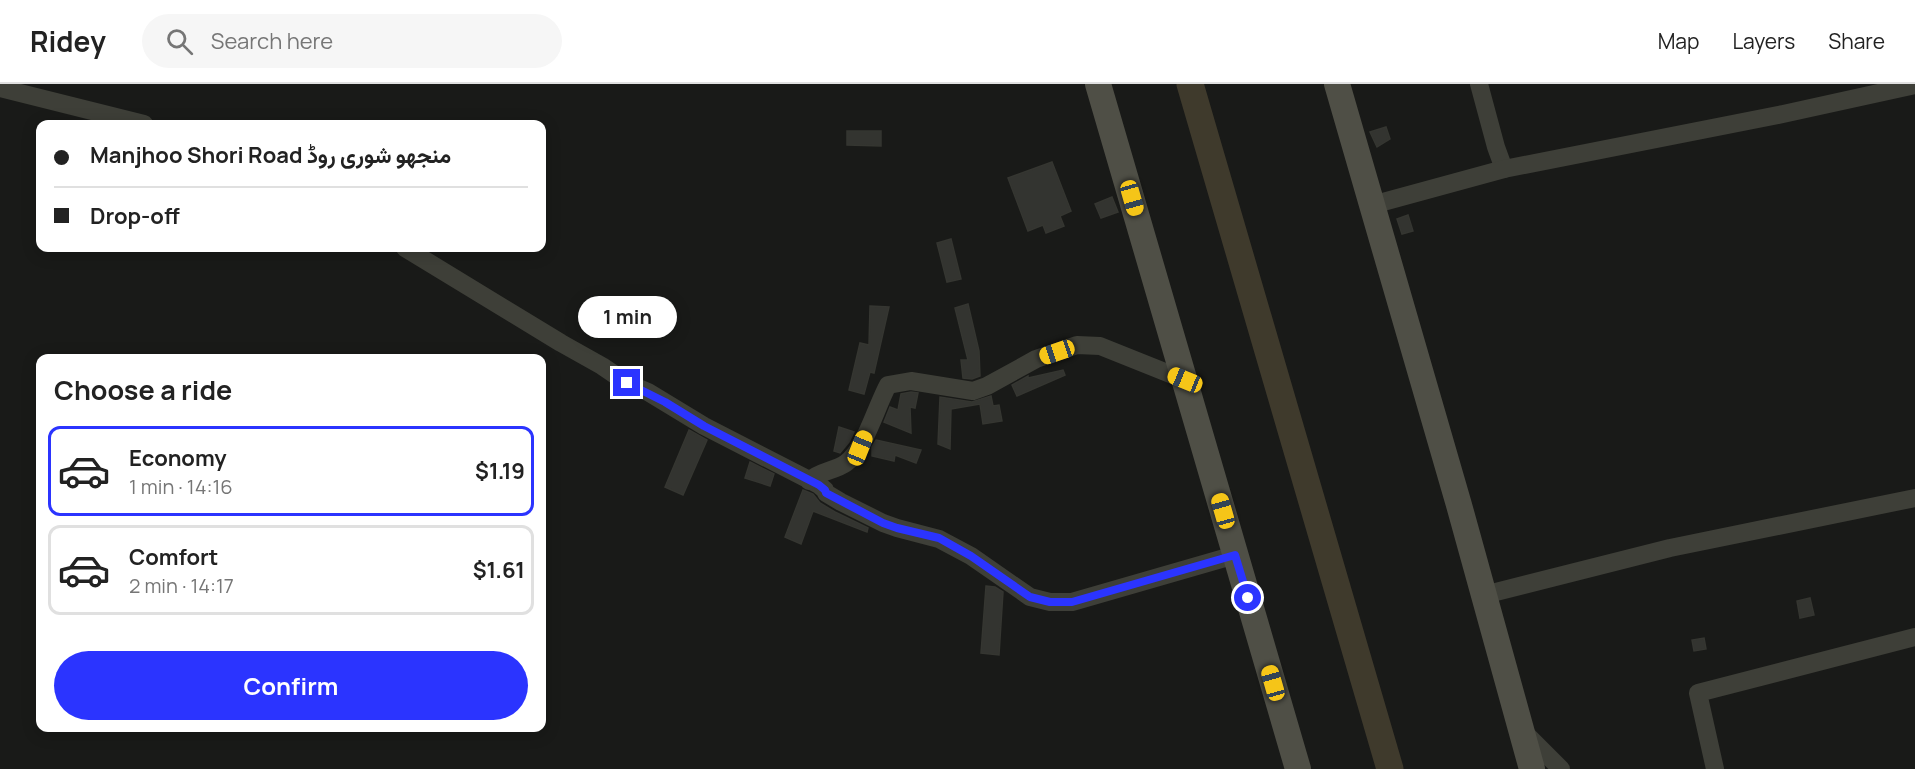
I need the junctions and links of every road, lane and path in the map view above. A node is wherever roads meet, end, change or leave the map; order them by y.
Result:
1 (1098, 84) edge
2 (1337, 84) edge
3 (1479, 84) edge
4 (1915, 85) edge
5 (0, 88) edge
6 (128, 120) edge
7 (1504, 169) junction
8 (1372, 205) junction
9 (412, 252) edge
10 (1185, 380) junction
11 (809, 481) junction
12 (1915, 498) edge
13 (1235, 555) junction
14 (1484, 594) junction
15 (1915, 637) edge
16 (1522, 729) junction
17 (1298, 769) edge
18 (1532, 769) edge
19 (1561, 769) edge
20 (1715, 769) edge

1 - 10 street
2 - 8 street
3 - 7 street
4 - 7 street
5 - 6 street
7 - 8 street
8 - 14 street
9 - 11 street
10 - 11 street
10 - 13 street
11 - 13 street
12 - 14 street
13 - 17 street
14 - 16 street
15 - 20 street
16 - 18 street
16 - 19 street

